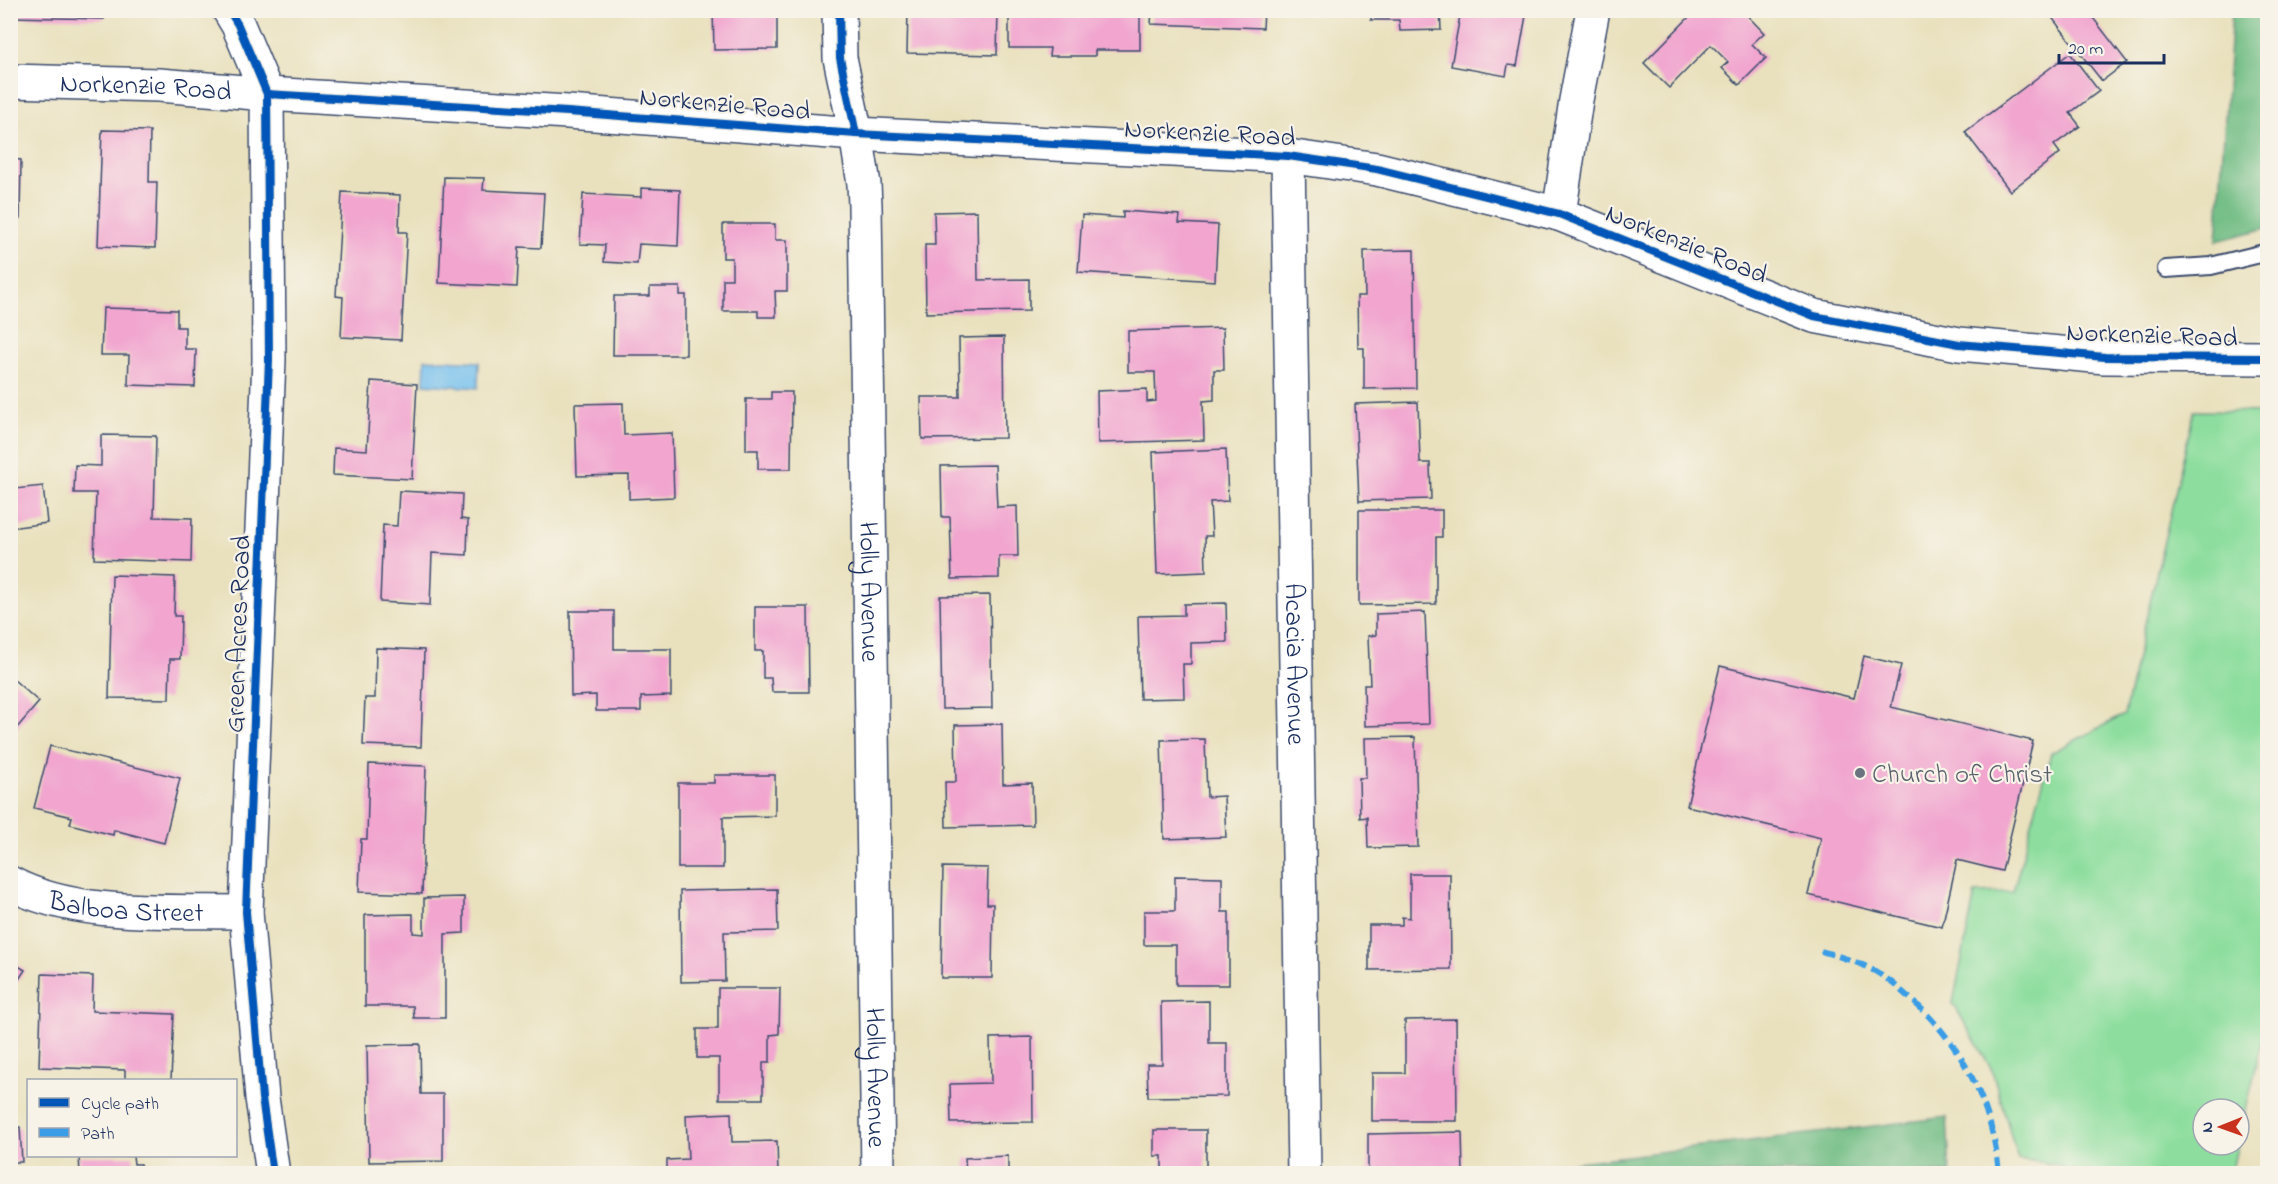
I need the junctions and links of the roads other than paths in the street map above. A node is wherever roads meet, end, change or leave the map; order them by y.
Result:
1 (229, 10) edge
2 (840, 10) edge
3 (1593, 10) edge
4 (10, 81) edge
5 (267, 94) junction
6 (856, 134) junction
7 (1288, 156) junction
8 (1559, 214) junction
9 (2268, 252) edge
10 (2166, 269) dead end
11 (2268, 358) edge
12 (10, 883) edge
13 (246, 912) junction
14 (273, 1173) edge
15 (878, 1173) edge
16 (1304, 1173) edge

1 - 5 street
2 - 6 street, Holly Avenue
3 - 8 street
4 - 5 street, Norkenzie Road
5 - 6 street, Norkenzie Road
5 - 13 street, Green Acres Road
6 - 7 street, Norkenzie Road
6 - 15 street, Holly Avenue
7 - 8 street, Norkenzie Road
7 - 16 street, Acacia Avenue
8 - 11 street, Norkenzie Road
9 - 10 lane
12 - 13 street, Balboa Street
13 - 14 street, Green Acres Road

